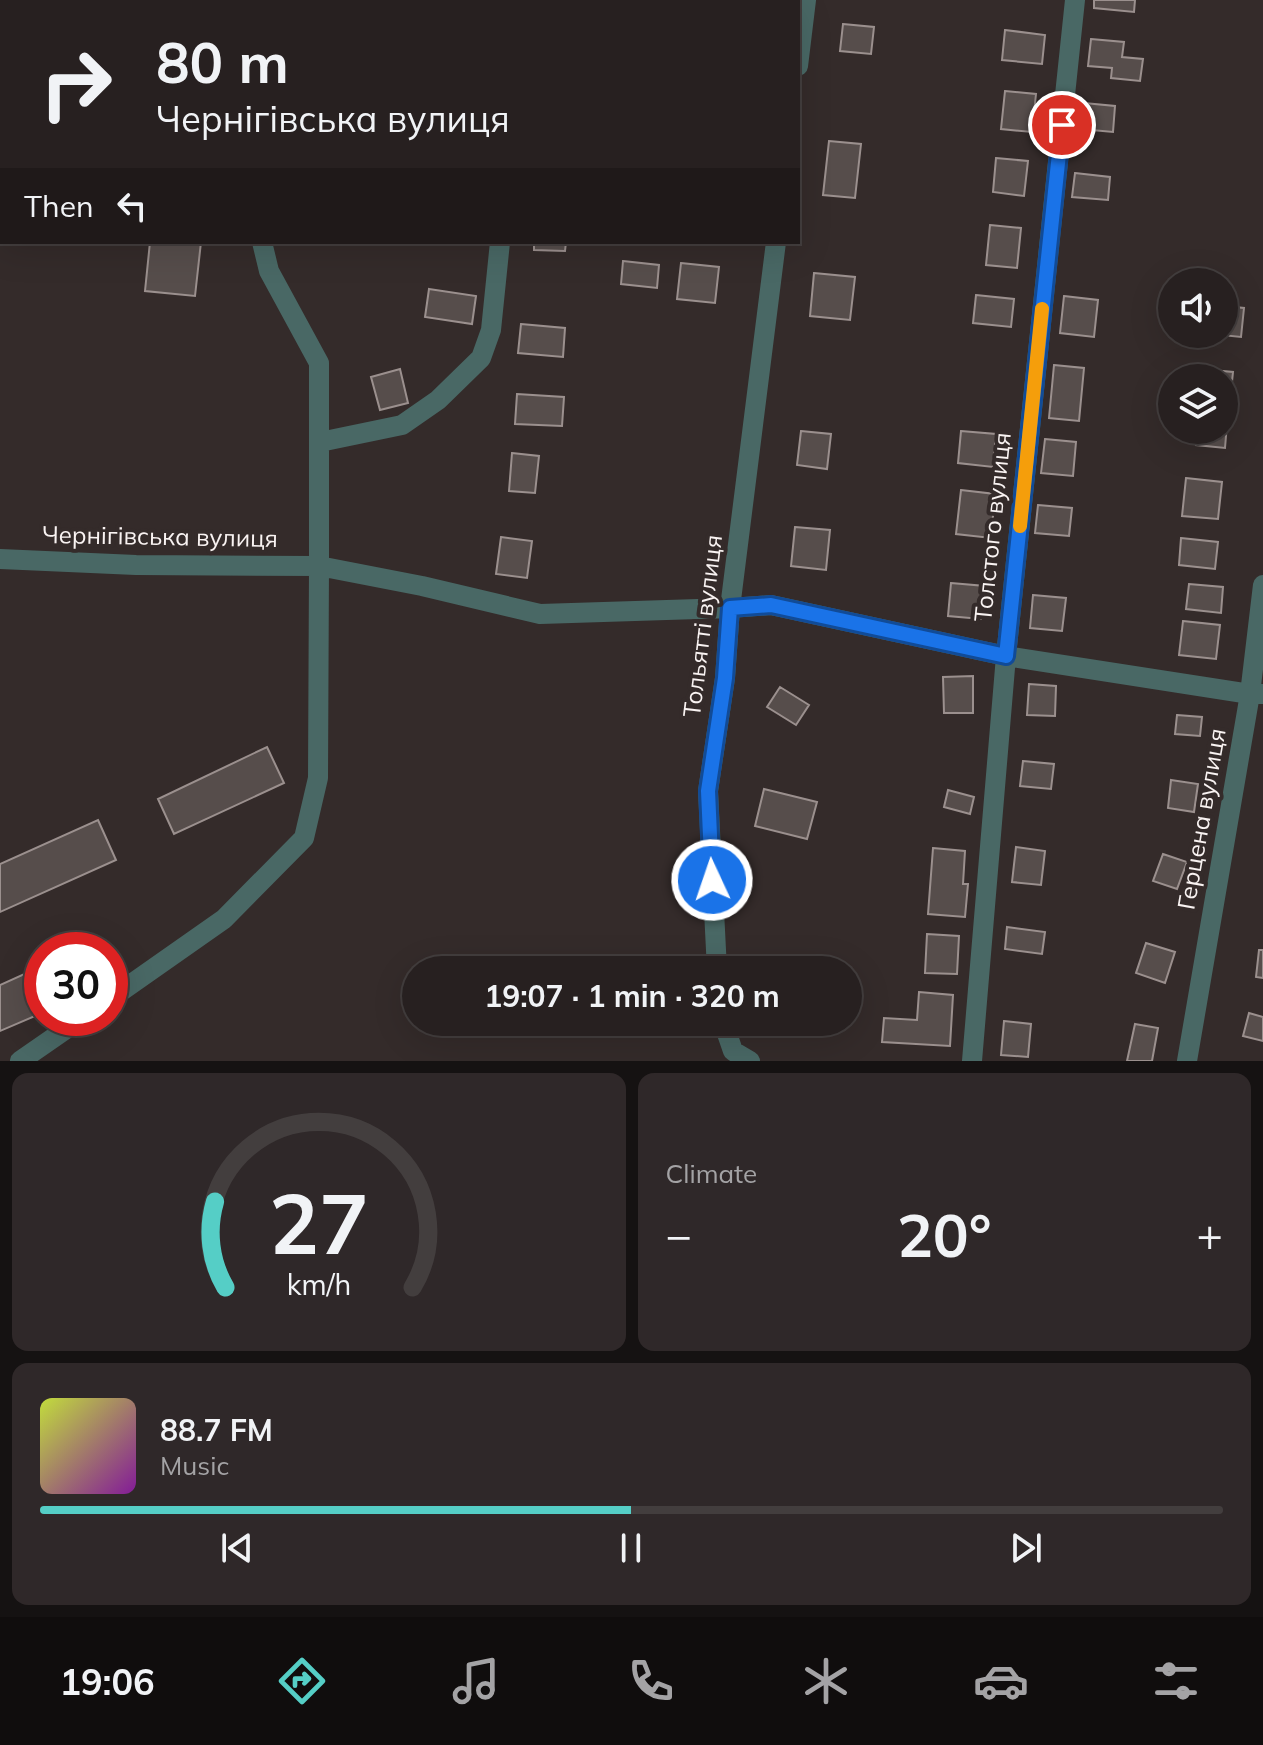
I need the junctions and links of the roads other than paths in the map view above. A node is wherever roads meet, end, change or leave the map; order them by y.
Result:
1 (806, 0) edge
2 (1075, 0) edge
3 (800, 50) edge
4 (262, 244) edge
5 (500, 244) edge
6 (776, 244) edge
7 (320, 442) junction
8 (0, 559) edge
9 (319, 566) junction
10 (1263, 585) edge
11 (730, 608) junction
12 (1006, 656) junction
13 (1256, 694) edge
14 (716, 956) edge
15 (128, 986) edge
16 (56, 1036) edge
17 (730, 1036) edge
18 (741, 1056) edge
19 (20, 1061) edge
20 (972, 1061) edge
21 (1187, 1061) edge

1 - 3 street
2 - 12 street, Толстого вулиця
4 - 7 street
5 - 7 street
6 - 11 street, Тольятті вулиця
7 - 9 street
8 - 9 street, Чернігівська вулиця
9 - 11 street, Чернігівська вулиця
9 - 15 street
10 - 13 street, Герцена вулиця
11 - 12 street, Чернігівська вулиця
11 - 14 street, Тольятті вулиця
12 - 13 street, Чернігівська вулиця
12 - 20 street, Толстого вулиця
13 - 21 street, Герцена вулиця
16 - 19 street
17 - 18 street

